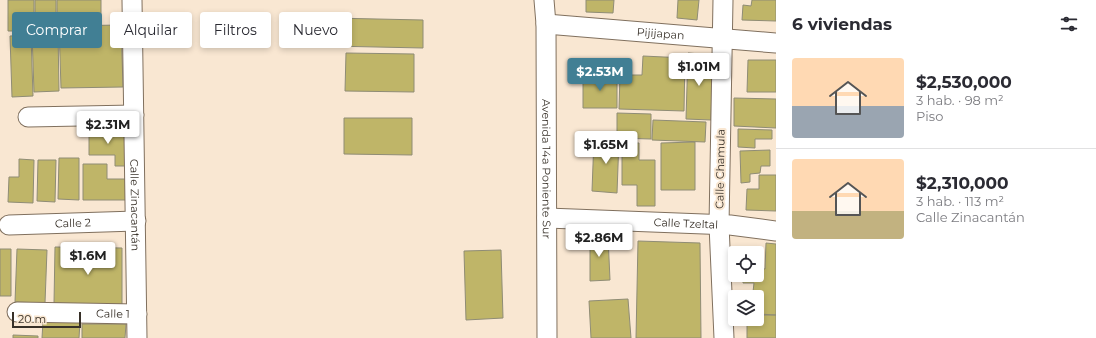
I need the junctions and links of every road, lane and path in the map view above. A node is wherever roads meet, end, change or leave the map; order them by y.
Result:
1 (132, 0) edge
2 (544, 0) edge
3 (723, 0) edge
4 (546, 24) junction
5 (722, 38) junction
6 (776, 43) edge
7 (134, 115) junction
8 (28, 117) dead end
9 (547, 218) junction
10 (136, 221) junction
11 (9, 225) dead end
12 (719, 225) junction
13 (776, 231) edge
14 (17, 312) dead end
15 (137, 314) junction
16 (137, 338) edge
17 (547, 338) edge
18 (724, 338) edge

1 - 7 street, Calle Zinacantán
2 - 4 street, Avenida 14a Poniente Sur
3 - 5 street, Calle Chamula
4 - 5 street, Pijijapan
4 - 9 street, Avenida 14a Poniente Sur
5 - 6 street, Pijijapan
5 - 12 street, Calle Chamula
7 - 8 street
7 - 10 street, Calle Zinacantán
9 - 12 street, Calle Tzeltal
9 - 17 street, Avenida 14a Poniente Sur
10 - 11 street, Calle 2
10 - 15 street, Calle Zinacantán
12 - 13 street, Calle Tzeltal
12 - 18 street, Calle Chamula
14 - 15 street, Calle 1
15 - 16 street, Calle Zinacantán

